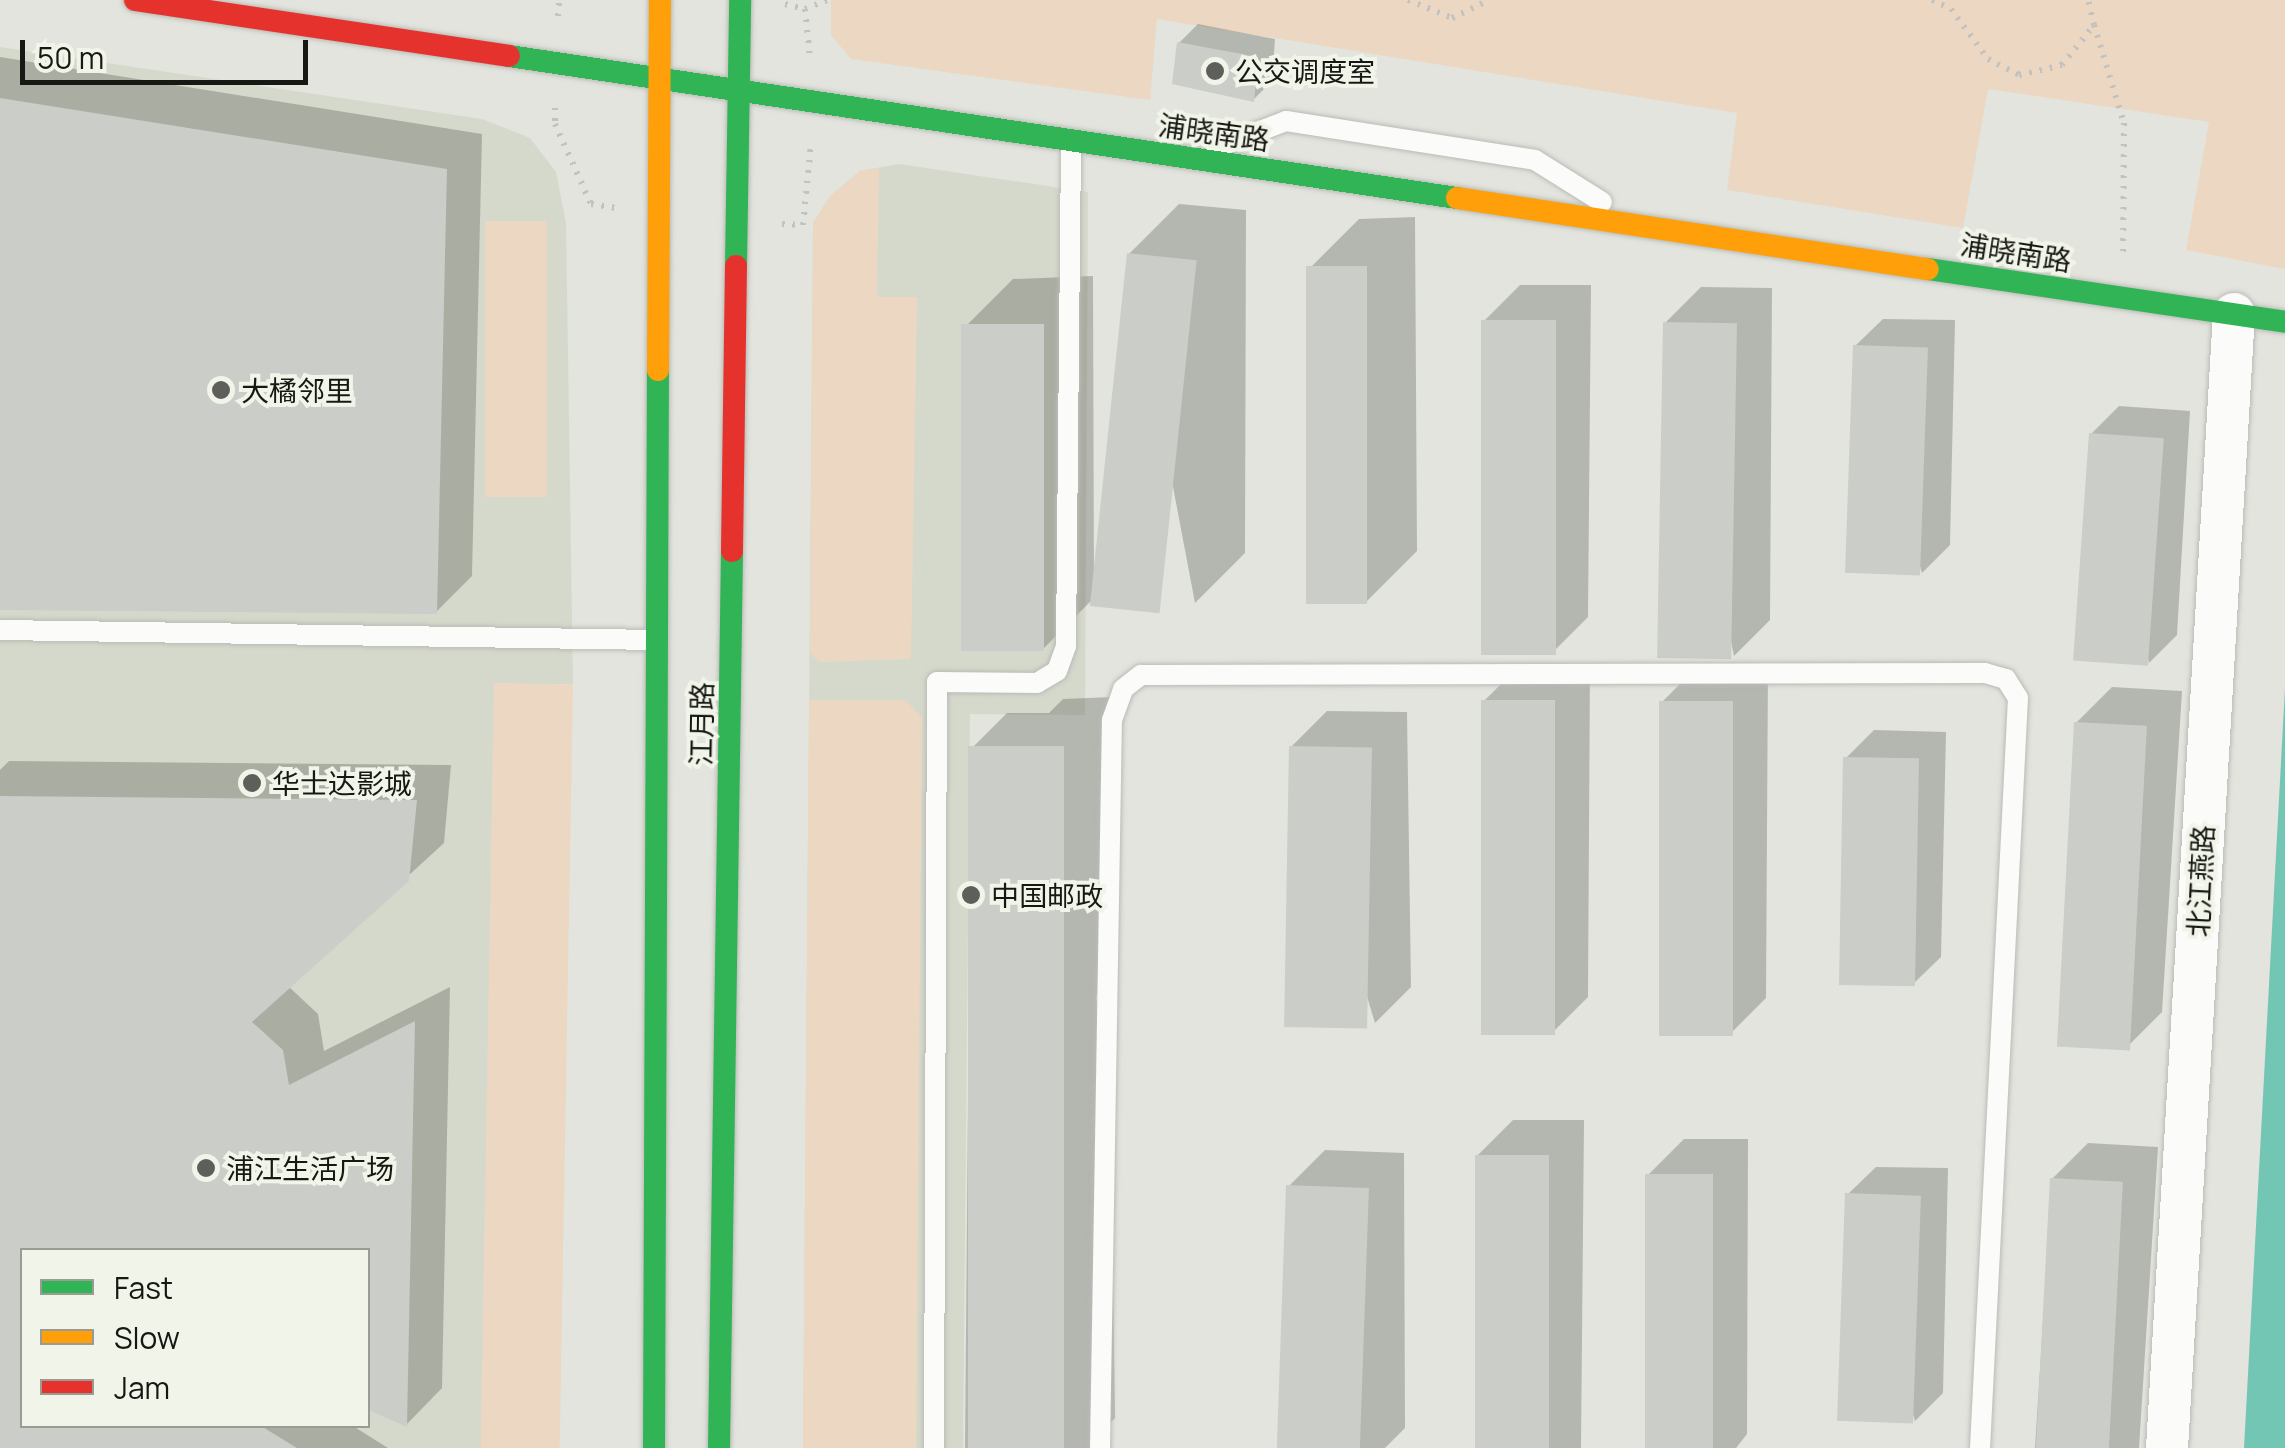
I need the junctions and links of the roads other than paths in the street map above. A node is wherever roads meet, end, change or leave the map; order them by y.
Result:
1 (136, 0) edge
2 (660, 0) edge
3 (740, 0) edge
4 (163, 2) edge
5 (660, 82) junction
6 (738, 91) junction
7 (1070, 140) junction
8 (1191, 158) junction
9 (1642, 226) junction
10 (2234, 314) junction
11 (2285, 322) edge
12 (0, 630) edge
13 (657, 640) junction
14 (654, 1448) edge
15 (720, 1448) edge
16 (934, 1448) edge
17 (1100, 1448) edge
18 (1980, 1448) edge
19 (2167, 1448) edge

1 - 4 street, 浦晓南路
2 - 5 street, 江月路
3 - 6 street, 江月路
4 - 5 street, 浦晓南路
5 - 6 street, 浦晓南路
5 - 13 street, 江月路
6 - 7 street, 浦晓南路
6 - 15 street, 江月路
7 - 8 street, 浦晓南路
7 - 16 lane
8 - 9 street, 浦晓南路
8 - 9 lane
9 - 10 street, 浦晓南路
10 - 11 street, 浦晓南路
10 - 19 street, 北江燕路
12 - 13 lane
13 - 14 street, 江月路
17 - 18 lane

